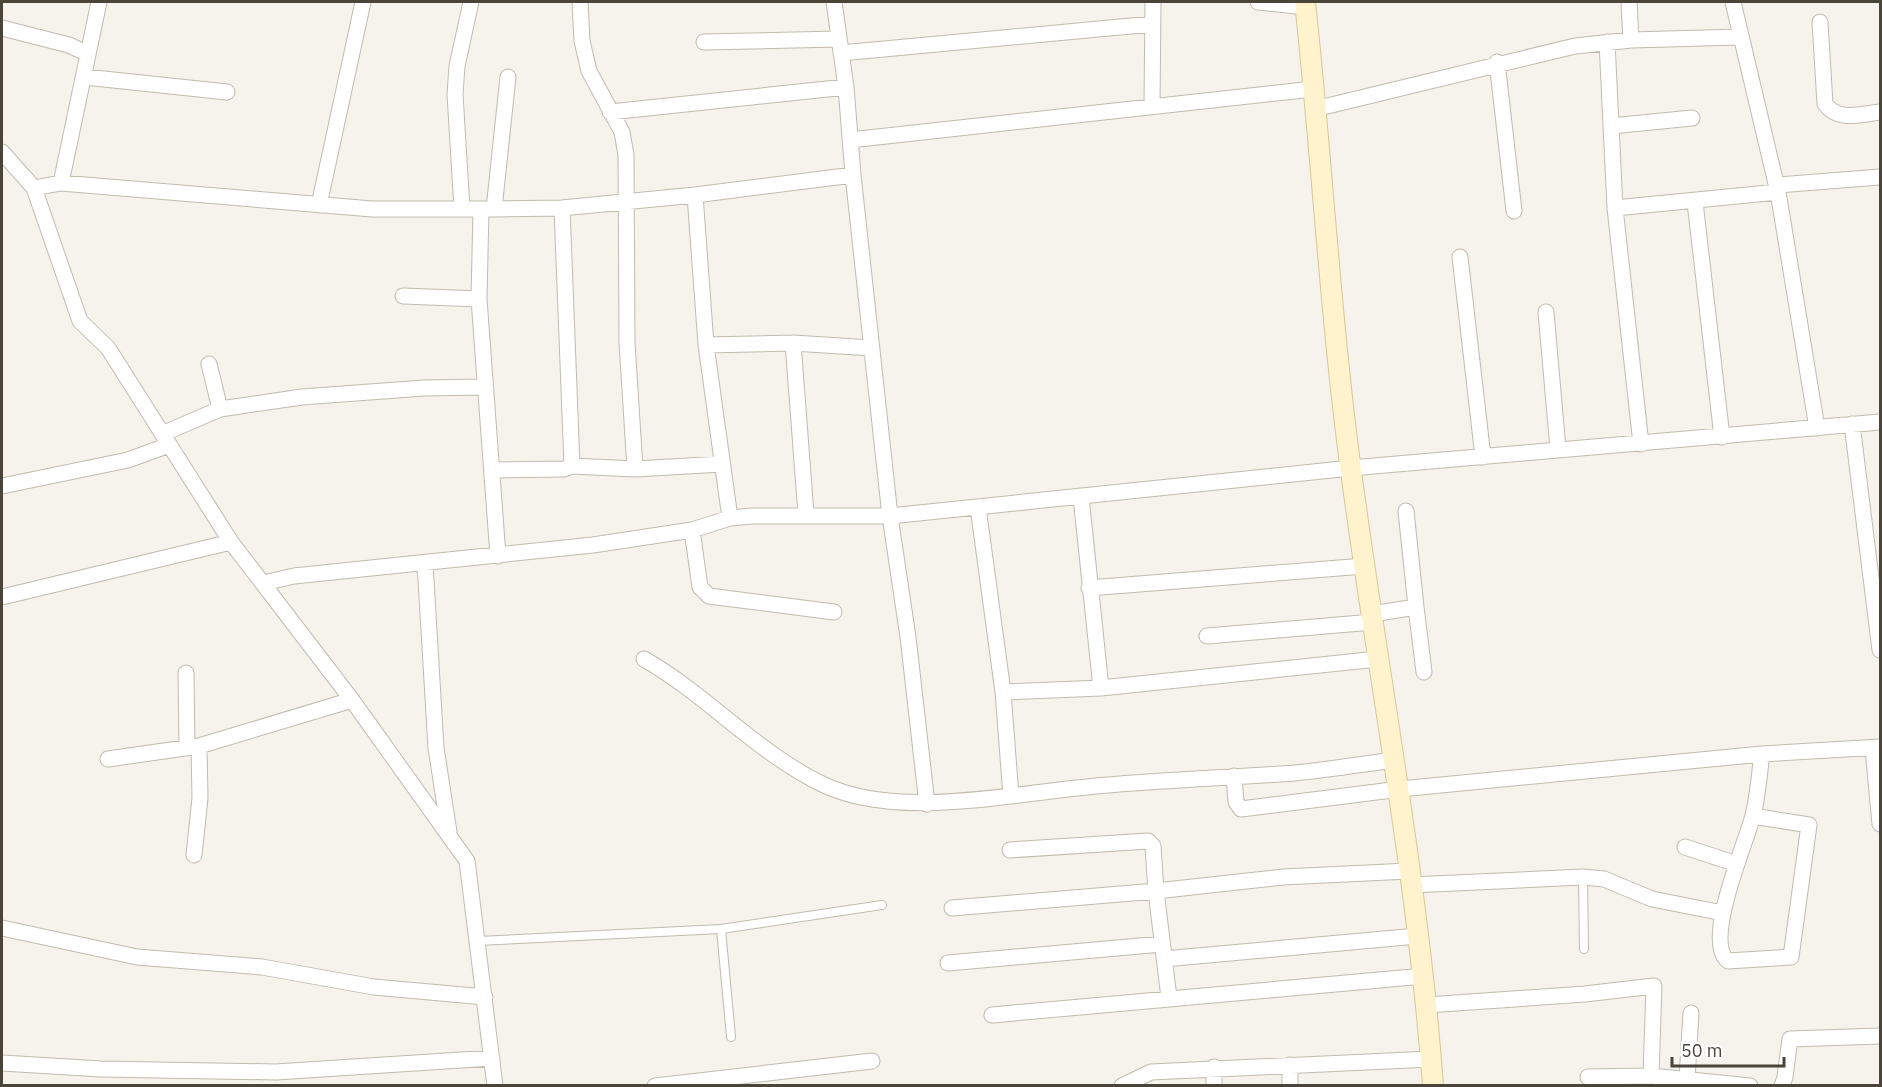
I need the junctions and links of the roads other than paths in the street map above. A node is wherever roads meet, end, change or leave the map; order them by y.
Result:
1 (99, 2) edge
2 (363, 2) edge
3 (471, 2) edge
4 (580, 2) edge
5 (834, 2) edge
6 (1153, 2) edge
7 (1258, 2) edge
8 (1629, 2) edge
9 (1732, 2) edge
10 (1305, 4) edge
11 (1820, 22) dead end
12 (1152, 24) junction
13 (2, 28) edge
14 (1740, 37) junction
15 (1630, 40) junction
16 (704, 42) dead end
17 (1607, 42) junction
18 (840, 46) junction
19 (88, 54) junction
20 (1497, 62) junction
21 (85, 77) junction
22 (508, 77) dead end
23 (846, 87) junction
24 (226, 93) dead end
25 (1314, 99) junction
26 (1152, 106) junction
27 (610, 112) junction
28 (1881, 112) edge
29 (1692, 118) dead end
30 (1611, 126) junction
31 (850, 140) junction
32 (2, 152) edge
33 (853, 175) junction
34 (1881, 177) edge
35 (61, 183) junction
36 (34, 188) junction
37 (1777, 188) junction
38 (695, 195) junction
39 (625, 201) junction
40 (1695, 202) junction
41 (319, 205) junction
42 (562, 207) junction
43 (1616, 208) junction
44 (462, 209) junction
45 (488, 209) junction
46 (1514, 211) dead end
47 (1460, 257) dead end
48 (403, 296) dead end
49 (478, 299) junction
50 (1546, 312) dead end
51 (793, 343) junction
52 (706, 345) junction
53 (872, 348) junction
54 (209, 364) dead end
55 (484, 387) junction
56 (220, 409) junction
57 (1881, 422) edge
58 (1852, 424) junction
59 (1817, 428) junction
60 (1722, 436) junction
61 (166, 439) junction
62 (1641, 444) junction
63 (1558, 449) junction
64 (1483, 457) junction
65 (722, 464) junction
66 (572, 466) junction
67 (1351, 468) junction
68 (635, 469) junction
69 (492, 470) junction
70 (2, 486) edge
71 (1081, 497) junction
72 (978, 507) junction
73 (1406, 511) dead end
74 (806, 514) junction
75 (890, 516) junction
76 (730, 518) junction
77 (692, 530) junction
78 (231, 542) junction
79 (498, 556) junction
80 (425, 563) junction
81 (1364, 566) junction
82 (264, 583) junction
83 (1089, 588) junction
84 (2, 597) edge
85 (1416, 607) junction
86 (834, 612) dead end
87 (1372, 618) junction
88 (1207, 636) dead end
89 (1881, 650) edge
90 (644, 659) dead end
91 (1378, 659) junction
92 (1424, 672) dead end
93 (186, 673) dead end
94 (1101, 688) junction
95 (1003, 692) junction
96 (352, 700) junction
97 (193, 747) junction
98 (1877, 748) edge
99 (1762, 754) junction
100 (108, 759) dead end
101 (1394, 760) junction
102 (1233, 776) junction
103 (1400, 789) junction
104 (1011, 796) junction
105 (927, 804) junction
106 (1753, 816) junction
107 (1881, 824) edge
108 (449, 835) junction
109 (1685, 847) dead end
110 (1010, 850) dead end
111 (194, 855) dead end
112 (1737, 864) junction
113 (1583, 877) junction
114 (1410, 878) junction
115 (1156, 891) junction
116 (882, 905) dead end
117 (952, 908) dead end
118 (1723, 914) junction
119 (2, 928) edge
120 (721, 929) junction
121 (1417, 936) junction
122 (478, 941) junction
123 (1584, 949) dead end
124 (1163, 952) junction
125 (948, 963) dead end
126 (1424, 976) junction
127 (485, 998) junction
128 (1169, 998) junction
129 (1427, 1005) junction
130 (1691, 1013) dead end
131 (992, 1015) dead end
132 (1881, 1036) edge
133 (732, 1037) dead end
134 (492, 1058) junction
135 (1431, 1059) junction
136 (872, 1061) dead end
137 (2, 1063) edge
138 (1290, 1065) junction
139 (1214, 1067) junction
140 (1651, 1076) junction
141 (1588, 1077) dead end
142 (239, 1078) edge
143 (1687, 1079) junction
144 (495, 1086) edge
145 (655, 1086) edge
146 (1122, 1086) edge
147 (1214, 1086) edge
148 (1290, 1086) edge
149 (1433, 1086) edge
150 (1750, 1086) edge
151 (1782, 1086) edge

1 - 19 street
2 - 41 street
3 - 44 street
4 - 27 street
5 - 18 street
6 - 12 street
7 - 10 street
8 - 15 street
9 - 14 street
10 - 25 street
11 - 28 street
12 - 18 street
12 - 26 street
13 - 19 street
14 - 15 street
14 - 37 street
15 - 17 street
16 - 18 street
17 - 20 street
17 - 30 street
18 - 23 street
19 - 21 street
20 - 25 street
20 - 46 street
21 - 24 street
21 - 35 street
22 - 45 street
23 - 27 street
23 - 31 street
25 - 26 street
25 - 67 street
26 - 31 street
27 - 39 street
29 - 30 street
30 - 43 street
31 - 33 street
32 - 36 street
33 - 38 street
33 - 53 street
34 - 37 street
35 - 36 street
35 - 41 street
36 - 61 street
37 - 40 street
37 - 59 street
38 - 39 street
38 - 52 street
39 - 42 street
39 - 68 street
40 - 43 street
40 - 60 street
41 - 44 street
42 - 45 street
42 - 66 street
43 - 62 street
44 - 45 street
45 - 49 street
47 - 64 street
48 - 49 street
49 - 55 street
50 - 63 street
51 - 52 street
51 - 53 street
51 - 74 street
52 - 65 street
53 - 75 street
54 - 56 street
55 - 56 street
55 - 69 street
56 - 61 street
57 - 58 street
58 - 59 street
58 - 89 street
59 - 60 street
60 - 62 street
61 - 70 street
61 - 78 street
62 - 63 street
63 - 64 street
64 - 67 street
65 - 68 street
65 - 76 street
66 - 68 street
66 - 69 street
67 - 71 street
67 - 81 street
69 - 79 street
71 - 72 street
71 - 83 street
72 - 75 street
72 - 95 street
73 - 85 street
74 - 75 street
74 - 76 street
75 - 105 street
76 - 77 street
77 - 79 street
77 - 86 street
78 - 82 street
78 - 84 street
79 - 80 street
80 - 82 street
80 - 108 street
81 - 83 street
81 - 87 street
82 - 96 street
83 - 94 street
85 - 87 street
85 - 92 street
87 - 88 street
87 - 91 street
90 - 105 street
91 - 94 street
91 - 101 street
93 - 97 street
94 - 95 street
95 - 104 street
96 - 97 street
96 - 108 street
97 - 100 street
97 - 111 street
98 - 99 street
98 - 107 street
99 - 103 street
99 - 106 street
101 - 102 street
101 - 103 street
102 - 103 street
102 - 104 street
103 - 114 street
104 - 105 street
106 - 112 street
106 - 118 street
108 - 122 street
109 - 112 street
110 - 115 street
112 - 118 street
113 - 114 street
113 - 118 street
113 - 123 lane
114 - 115 street
114 - 121 street
115 - 117 street
115 - 124 street
116 - 120 lane
119 - 127 street
120 - 122 lane
120 - 133 lane
121 - 124 street
121 - 126 street
122 - 127 street
124 - 125 street
124 - 128 street
126 - 128 street
126 - 129 street
127 - 134 street
128 - 131 street
129 - 135 street
129 - 140 street
130 - 143 street
132 - 151 street
134 - 142 street
134 - 144 street
135 - 138 street
135 - 149 street
136 - 145 street
137 - 142 street
138 - 139 street
138 - 148 street
139 - 146 street
139 - 147 street
140 - 141 street
140 - 143 street
143 - 150 street

